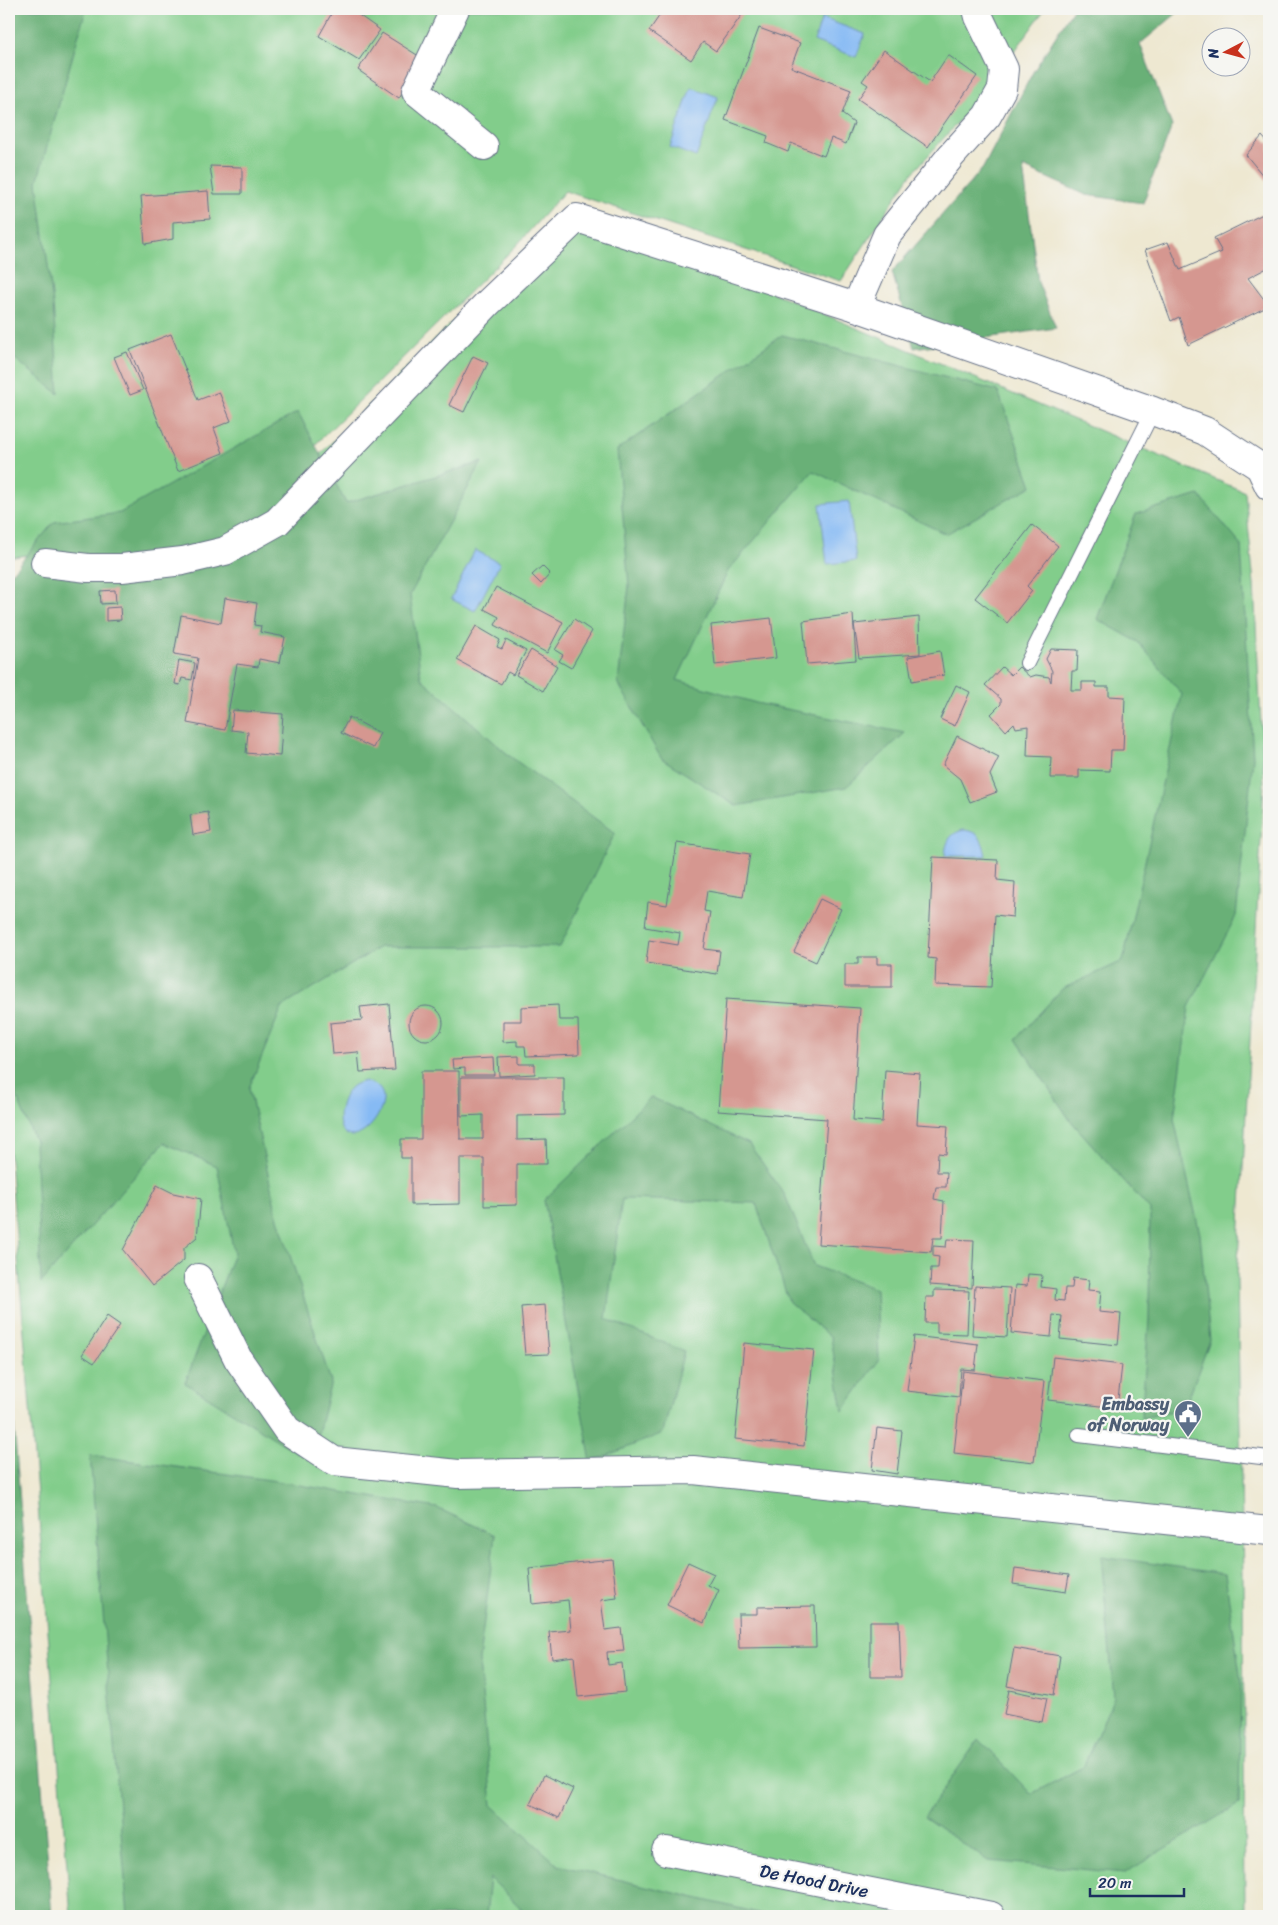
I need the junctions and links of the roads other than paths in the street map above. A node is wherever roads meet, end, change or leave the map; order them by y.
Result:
1 (455, 9) edge
2 (977, 9) edge
3 (484, 146) dead end
4 (856, 307) junction
5 (1153, 411) junction
6 (1269, 486) edge
7 (45, 563) dead end
8 (1027, 662) dead end
9 (198, 1278) dead end
10 (1079, 1436) dead end
11 (1269, 1458) edge
12 (1269, 1531) edge
13 (666, 1851) dead end
14 (991, 1916) edge

1 - 3 street
2 - 4 street
4 - 5 street
4 - 7 street
5 - 6 street
5 - 8 lane
9 - 12 street
10 - 11 lane
13 - 14 street, De Hood Drive

